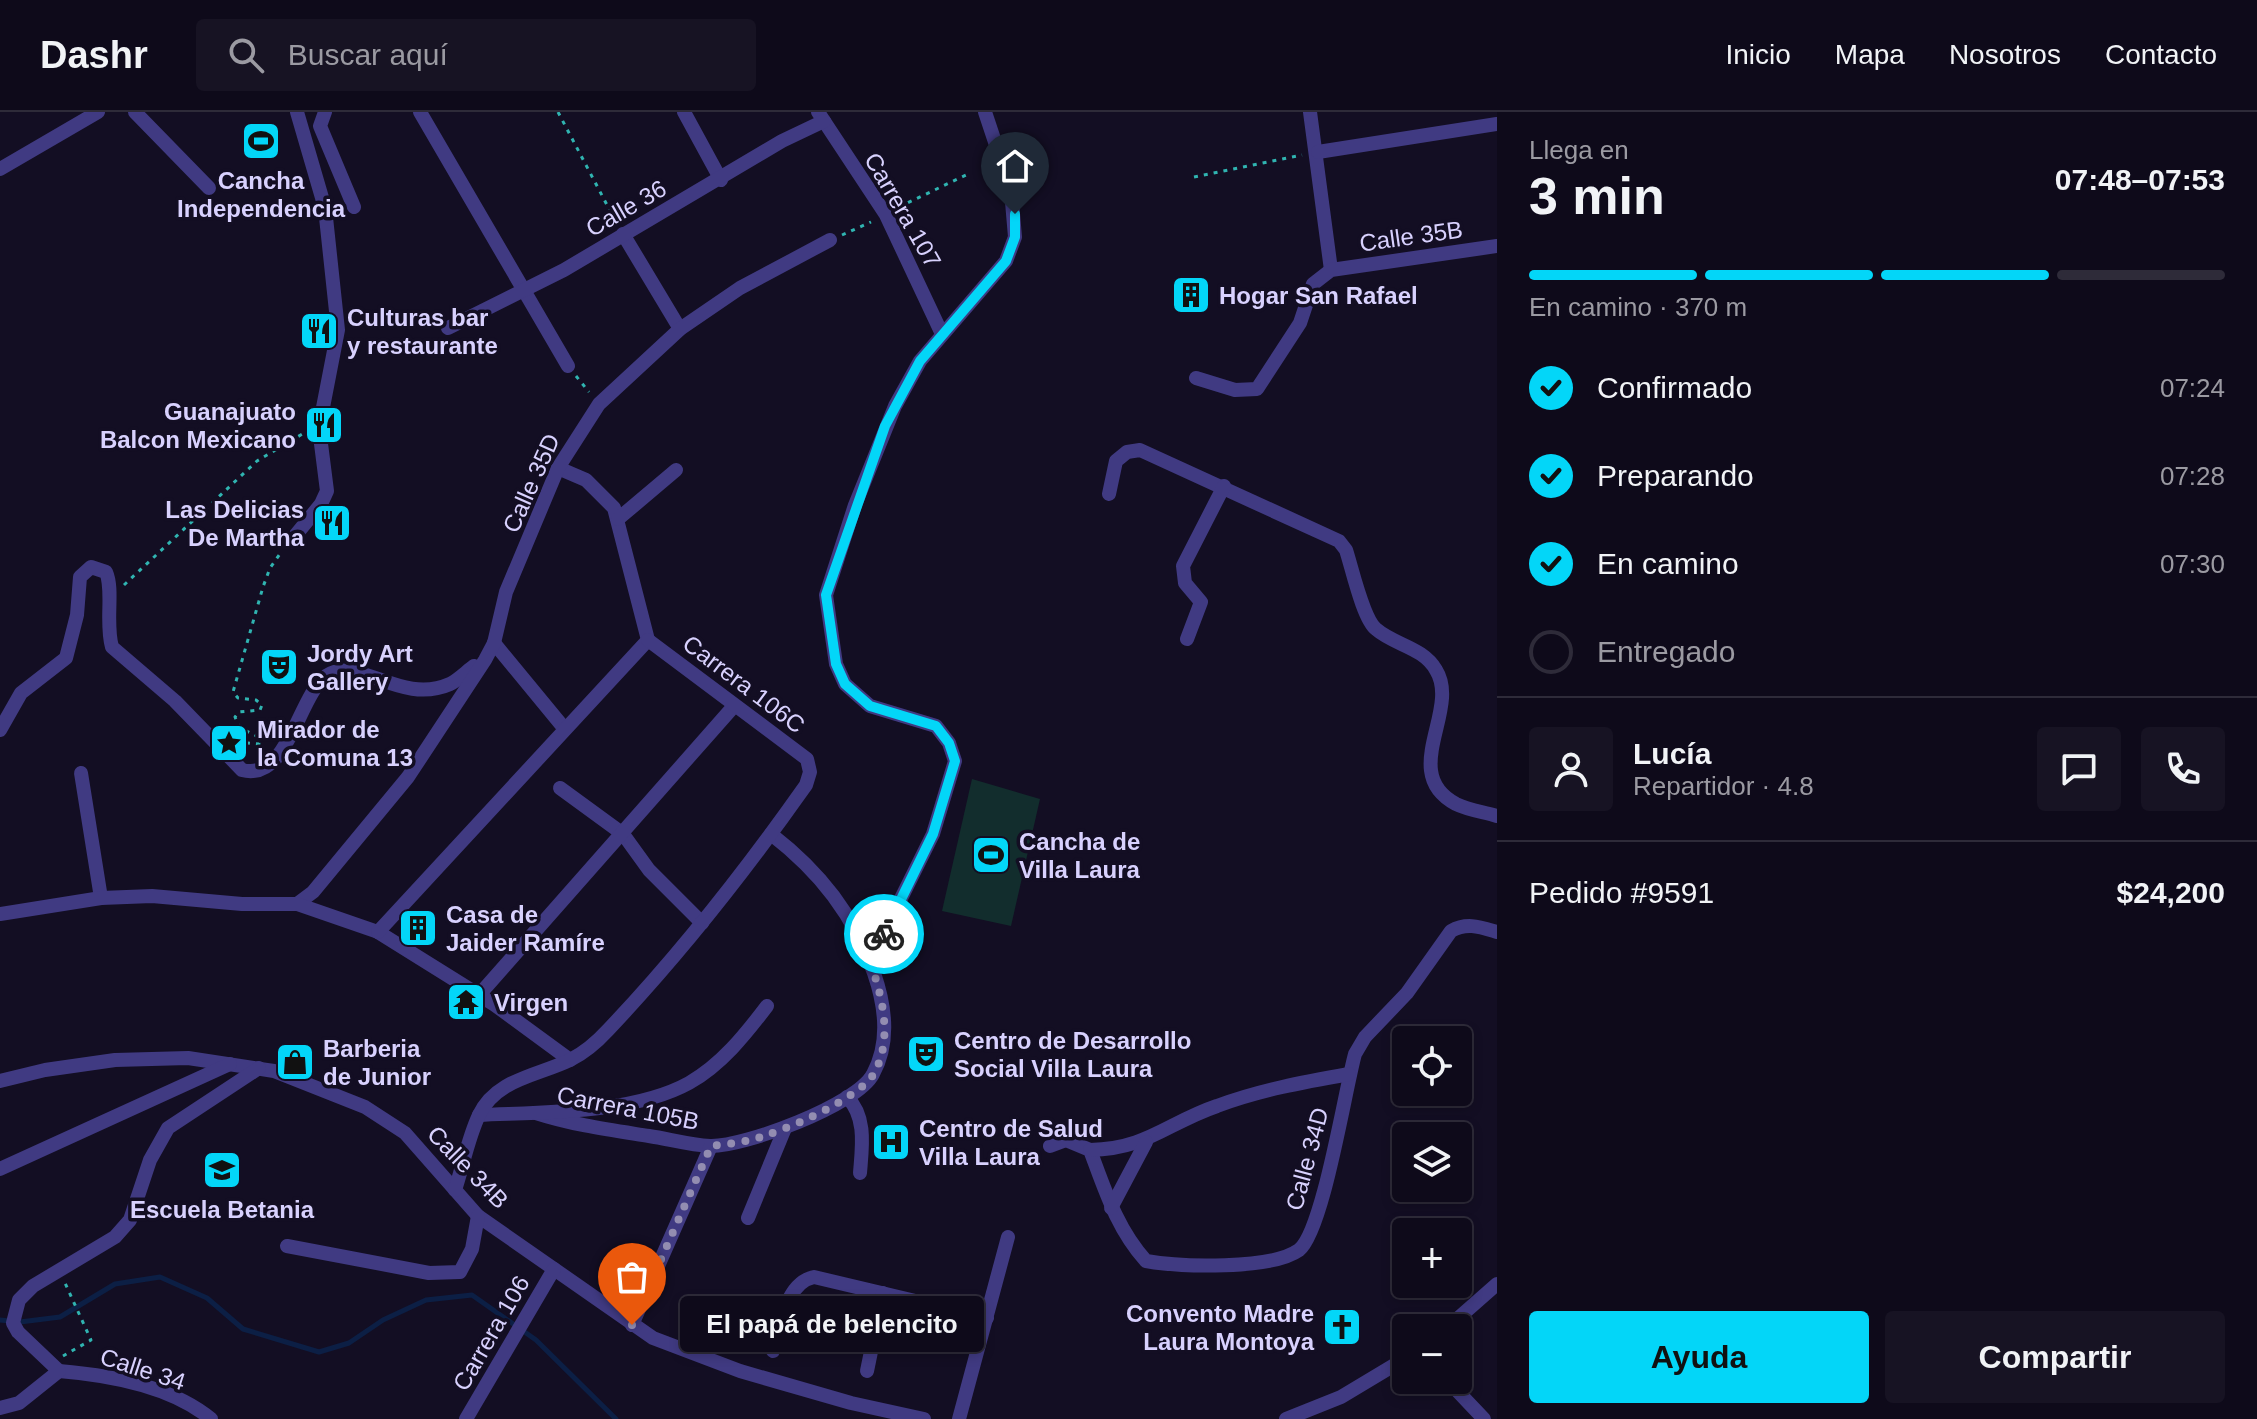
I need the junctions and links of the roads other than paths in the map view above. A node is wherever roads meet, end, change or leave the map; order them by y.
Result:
1 (98, 112) edge
2 (135, 112) edge
3 (297, 112) edge
4 (325, 112) edge
5 (420, 112) edge
6 (684, 112) edge
7 (985, 112) edge
8 (1310, 112) edge
9 (821, 117) edge
10 (1497, 124) edge
11 (1311, 153) junction
12 (0, 169) edge
13 (721, 180) junction
14 (209, 188) dead end
15 (354, 207) dead end
16 (623, 234) junction
17 (830, 240) road end
18 (1497, 246) edge
19 (1331, 270) junction
20 (523, 289) junction
21 (448, 328) dead end
22 (680, 329) junction
23 (942, 334) junction
24 (568, 366) road end
25 (1196, 378) dead end
26 (558, 468) junction
27 (676, 470) dead end
28 (1224, 486) junction
29 (1109, 494) dead end
30 (618, 519) junction
31 (290, 542) road end
32 (1187, 639) dead end
33 (648, 640) junction
34 (494, 643) junction
35 (485, 660) junction
36 (734, 706) junction
37 (564, 728) junction
38 (0, 730) edge
39 (81, 773) dead end
40 (560, 788) dead end
41 (1497, 816) edge
42 (623, 834) junction
43 (771, 834) junction
44 (101, 898) junction
45 (297, 904) junction
46 (0, 914) edge
47 (702, 923) junction
48 (378, 932) junction
49 (1497, 932) edge
50 (870, 961) junction
51 (479, 995) junction
52 (767, 1006) dead end
53 (570, 1060) junction
54 (230, 1064) junction
55 (259, 1068) junction
56 (1349, 1074) junction
57 (0, 1081) edge
58 (847, 1097) junction
59 (536, 1113) junction
60 (479, 1115) junction
61 (785, 1128) junction
62 (1146, 1142) junction
63 (711, 1146) junction
64 (1050, 1146) dead end
65 (1090, 1150) junction
66 (0, 1169) edge
67 (860, 1173) dead end
68 (455, 1190) junction
69 (1111, 1208) junction
70 (478, 1216) junction
71 (748, 1218) dead end
72 (1008, 1237) dead end
73 (287, 1246) dead end
74 (554, 1269) junction
75 (1497, 1284) edge
76 (883, 1293) junction
77 (1463, 1314) edge
78 (987, 1318) junction
79 (632, 1325) junction
80 (773, 1351) dead end
81 (1392, 1366) edge
82 (59, 1371) junction
83 (867, 1371) dead end
84 (1460, 1394) edge
85 (0, 1408) edge
86 (211, 1419) edge
87 (466, 1419) edge
88 (924, 1419) edge
89 (959, 1419) edge
90 (1286, 1419) edge
91 (1484, 1419) edge

1 - 12 street
2 - 14 street
3 - 31 street
4 - 15 street
5 - 20 street
6 - 13 street
7 - 23 street
8 - 11 street
9 - 13 street, Calle 36
9 - 23 street, Carrera 107
10 - 11 street
11 - 19 street
13 - 16 street, Calle 36
16 - 20 street, Calle 36
16 - 22 street
17 - 22 street, Calle 35D
18 - 19 street, Calle 35B
19 - 25 street
20 - 21 street, Calle 36
20 - 24 street
22 - 26 street, Calle 35D
23 - 50 street
26 - 30 street
26 - 34 street, Calle 35D
27 - 30 street
28 - 29 street
28 - 32 street
28 - 41 street
30 - 33 street
33 - 36 street, Carrera 106C
33 - 37 street
34 - 35 street, Calle 35D
34 - 37 street
35 - 38 street
35 - 45 street, Calle 35D
36 - 42 street
36 - 43 street, Carrera 106C
37 - 48 street
39 - 44 street
40 - 42 street
42 - 47 street
42 - 51 street
43 - 47 street, Carrera 106C
43 - 50 street, Carrera 105B
44 - 45 street
44 - 46 street
45 - 48 street
47 - 53 street, Carrera 106C
48 - 51 street
49 - 56 street, Calle 34D
50 - 58 street, Carrera 105B
51 - 53 street
52 - 59 street
53 - 60 street, Carrera 106C
54 - 55 street, Calle 34B
54 - 57 street, Calle 34B
54 - 66 street
55 - 68 street, Calle 34B
55 - 82 street
56 - 62 street
56 - 69 street, Calle 34D
58 - 61 street, Carrera 105B
58 - 67 street
59 - 60 street
59 - 63 street, Carrera 105B
60 - 68 street
61 - 63 street, Carrera 105B
61 - 71 street
62 - 65 street
62 - 69 street
63 - 79 street, Carrera 105B
64 - 65 street
65 - 69 street, Calle 34D
68 - 70 street, Calle 34B
70 - 73 street
70 - 74 street, Calle 34B
72 - 78 street
74 - 79 street, Calle 34B
74 - 87 street, Carrera 106
75 - 77 street
76 - 78 street
76 - 80 street
76 - 83 street
78 - 89 street
79 - 88 street, Calle 34B
81 - 90 street
82 - 85 street
82 - 86 street, Calle 34
84 - 91 street

